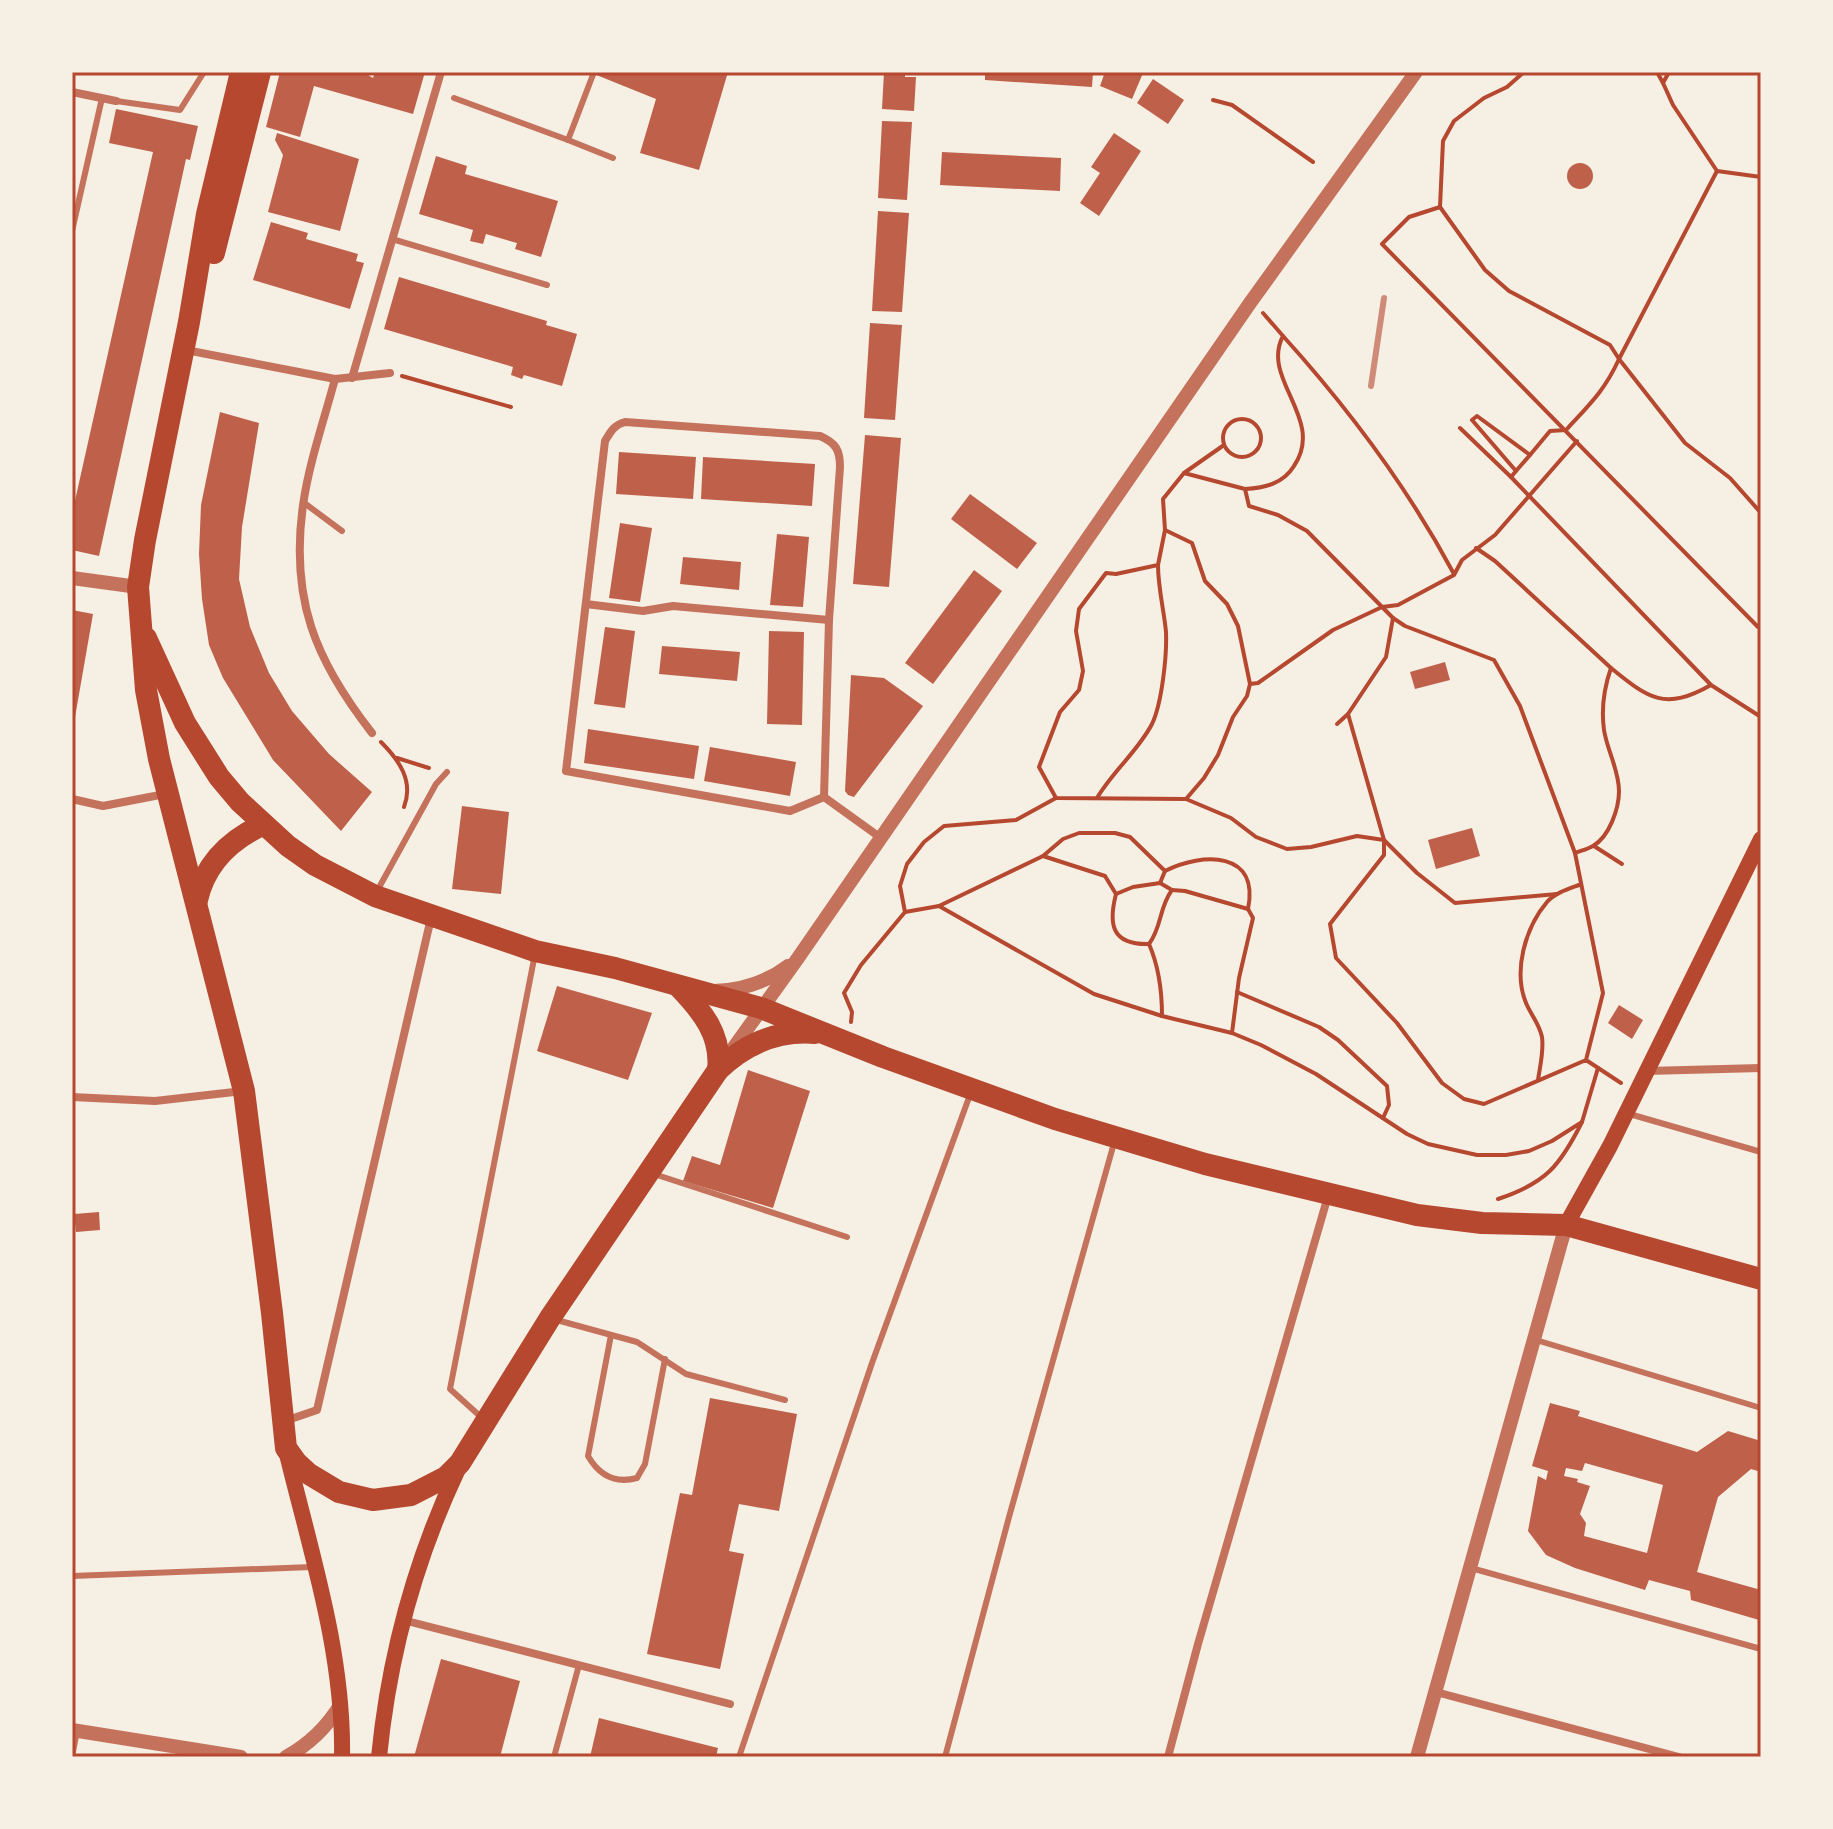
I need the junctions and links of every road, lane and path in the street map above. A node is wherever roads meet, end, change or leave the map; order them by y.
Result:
1 (204, 72) edge
2 (241, 72) edge
3 (260, 72) edge
4 (441, 72) edge
5 (594, 72) edge
6 (1416, 72) edge
7 (1524, 72) edge
8 (1657, 72) edge
9 (1669, 72) edge
10 (1663, 83) junction
11 (72, 92) edge
12 (102, 98) junction
13 (454, 98) dead end
14 (1213, 100) dead end
15 (116, 101) joint
16 (568, 140) junction
17 (613, 158) dead end
18 (1313, 162) dead end
19 (1717, 171) junction
20 (1761, 177) edge
21 (1440, 207) junction
22 (72, 231) edge
23 (392, 239) junction
24 (547, 285) dead end
25 (1250, 303) junction
26 (189, 322) junction
27 (1283, 336) junction
28 (184, 350) junction
29 (1619, 359) junction
30 (390, 373) joint
31 (352, 378) junction
32 (335, 379) junction
33 (511, 407) dead end
34 (1460, 428) dead end
35 (1566, 430) junction
36 (1577, 440) junction
37 (1224, 445) junction
38 (1530, 455) junction
39 (1516, 471) junction
40 (1184, 473) junction
41 (1511, 477) junction
42 (1245, 489) junction
43 (303, 502) junction
44 (1761, 513) edge
45 (1165, 530) junction
46 (342, 531) dead end
47 (1476, 548) junction
48 (1158, 565) junction
49 (1454, 575) junction
50 (72, 578) edge
51 (138, 587) junction
52 (586, 604) junction
53 (1382, 607) junction
54 (1393, 618) junction
55 (829, 620) junction
56 (140, 624) junction
57 (1760, 626) edge
58 (1611, 668) junction
59 (1250, 684) junction
60 (1711, 685) junction
61 (1348, 714) junction
62 (1761, 717) edge
63 (1337, 724) dead end
64 (372, 733) joint
65 (397, 758) junction
66 (447, 772) joint
67 (169, 793) junction
68 (824, 797) junction
69 (1056, 798) junction
70 (1097, 798) junction
71 (72, 799) edge
72 (1186, 799) junction
73 (404, 807) dead end
74 (262, 825) junction
75 (881, 838) junction
76 (1761, 839) edge
77 (1384, 840) junction
78 (1593, 846) junction
79 (1575, 853) junction
80 (1043, 856) junction
81 (1622, 864) dead end
82 (1165, 871) junction
83 (1160, 883) junction
84 (1579, 885) junction
85 (1172, 890) junction
86 (1116, 894) junction
87 (1557, 894) junction
88 (375, 896) junction
89 (197, 901) junction
90 (939, 906) junction
91 (1248, 909) junction
92 (905, 912) junction
93 (431, 913) junction
94 (1149, 944) junction
95 (535, 951) junction
96 (798, 958) junction
97 (679, 987) junction
98 (1237, 992) junction
99 (844, 993) dead end
100 (761, 1008) junction
101 (1162, 1016) junction
102 (1232, 1033) junction
103 (828, 1035) junction
104 (1586, 1060) junction
105 (1598, 1068) junction
106 (1761, 1068) edge
107 (718, 1070) junction
108 (1647, 1071) junction
109 (1537, 1081) junction
110 (971, 1089) junction
111 (244, 1091) junction
112 (1636, 1092) junction
113 (72, 1097) edge
114 (1626, 1113) junction
115 (1383, 1118) junction
116 (1582, 1122) junction
117 (1115, 1138) junction
118 (1761, 1152) edge
119 (650, 1173) junction
120 (1328, 1194) junction
121 (1491, 1201) dead end
122 (1566, 1225) junction
123 (847, 1237) dead end
124 (1761, 1279) edge
125 (550, 1318) junction
126 (611, 1335) junction
127 (1536, 1340) junction
128 (665, 1359) junction
129 (785, 1400) dead end
130 (1761, 1408) edge
131 (486, 1421) junction
132 (283, 1422) junction
133 (286, 1448) junction
134 (460, 1463) junction
135 (314, 1567) junction
136 (1471, 1568) junction
137 (72, 1576) edge
138 (403, 1620) junction
139 (1761, 1649) edge
140 (579, 1665) junction
141 (1436, 1692) junction
142 (341, 1704) junction
143 (730, 1704) dead end
144 (74, 1731) edge
145 (72, 1757) edge
146 (241, 1757) edge
147 (286, 1757) edge
148 (342, 1757) edge
149 (379, 1757) edge
150 (554, 1757) edge
151 (739, 1757) edge
152 (945, 1757) edge
153 (1168, 1757) edge
154 (1417, 1757) edge
155 (1679, 1757) edge

1 - 15 lane
2 - 26 highway
3 - 26 highway
4 - 23 street
5 - 16 lane
6 - 25 street
7 - 21 path
8 - 10 path
9 - 10 path
10 - 19 path
11 - 12 street
12 - 15 street
12 - 22 lane
13 - 16 lane
14 - 18 path
16 - 17 lane
19 - 20 path
19 - 29 path
21 - 29 path
21 - 35 path
23 - 24 lane
23 - 31 street
25 - 27 path
25 - 75 street
26 - 28 highway
27 - 42 path
27 - 49 path
28 - 32 street
28 - 51 highway
29 - 35 path
29 - 44 path
30 - 31 street
30 - 33 path
31 - 32 street
32 - 43 street
34 - 41 path
35 - 36 path
35 - 38 path
36 - 47 path
36 - 57 path
37 - 37 path
37 - 40 path
38 - 39 path
38 - 39 path
39 - 41 path
40 - 42 path
40 - 45 path
41 - 60 path
42 - 53 path
43 - 46 lane
43 - 64 street
45 - 48 path
45 - 59 path
47 - 49 path
47 - 58 path
48 - 69 path
48 - 70 path
49 - 53 path
50 - 51 street
51 - 56 highway
52 - 55 street
52 - 55 street
52 - 68 street
53 - 54 path
53 - 59 path
54 - 61 path
54 - 79 path
55 - 68 street
56 - 67 highway
56 - 74 highway
58 - 60 path
58 - 78 path
59 - 72 path
60 - 62 path
61 - 63 path
61 - 77 path
64 - 65 path
65 - 66 path
65 - 73 path
66 - 88 lane
67 - 71 street
67 - 89 highway
68 - 75 street
69 - 70 path
69 - 92 path
70 - 72 path
72 - 77 path
74 - 88 highway
74 - 89 highway
75 - 96 street
76 - 108 main road
77 - 87 path
77 - 109 path
78 - 79 path
78 - 81 path
79 - 84 path
80 - 82 path
80 - 86 path
80 - 90 path
82 - 83 path
82 - 91 path
83 - 85 path
83 - 86 path
84 - 87 path
84 - 104 path
85 - 91 path
85 - 94 path
86 - 94 path
87 - 109 path
88 - 93 highway
89 - 111 highway
90 - 92 path
90 - 101 path
91 - 98 path
92 - 99 path
93 - 95 highway
93 - 132 street
94 - 101 path
95 - 97 highway
95 - 131 lane
96 - 97 street
96 - 100 street
97 - 100 highway
97 - 107 highway
98 - 102 path
98 - 115 path
100 - 103 highway
100 - 107 street
101 - 102 path
102 - 115 path
103 - 107 highway
103 - 110 highway
104 - 105 path
104 - 109 path
105 - 112 path
105 - 116 path
106 - 108 street
107 - 119 highway
108 - 112 main road
110 - 117 highway
110 - 151 lane
111 - 113 street
111 - 132 highway
112 - 114 main road
114 - 118 lane
114 - 122 main road
115 - 116 path
116 - 121 path
117 - 120 highway
117 - 152 lane
119 - 123 lane
119 - 125 highway
120 - 122 highway
120 - 153 street
122 - 124 highway
122 - 127 street
125 - 126 lane
125 - 131 highway
126 - 128 lane
126 - 128 lane
127 - 130 lane
127 - 136 street
128 - 129 lane
131 - 134 highway
132 - 133 highway
133 - 134 highway
133 - 135 main road
134 - 138 main road
135 - 137 lane
135 - 142 main road
136 - 139 lane
136 - 141 street
138 - 140 street
138 - 149 main road
140 - 143 street
140 - 150 lane
141 - 154 street
141 - 155 street
142 - 147 street
142 - 148 main road
144 - 145 lane
144 - 146 street

